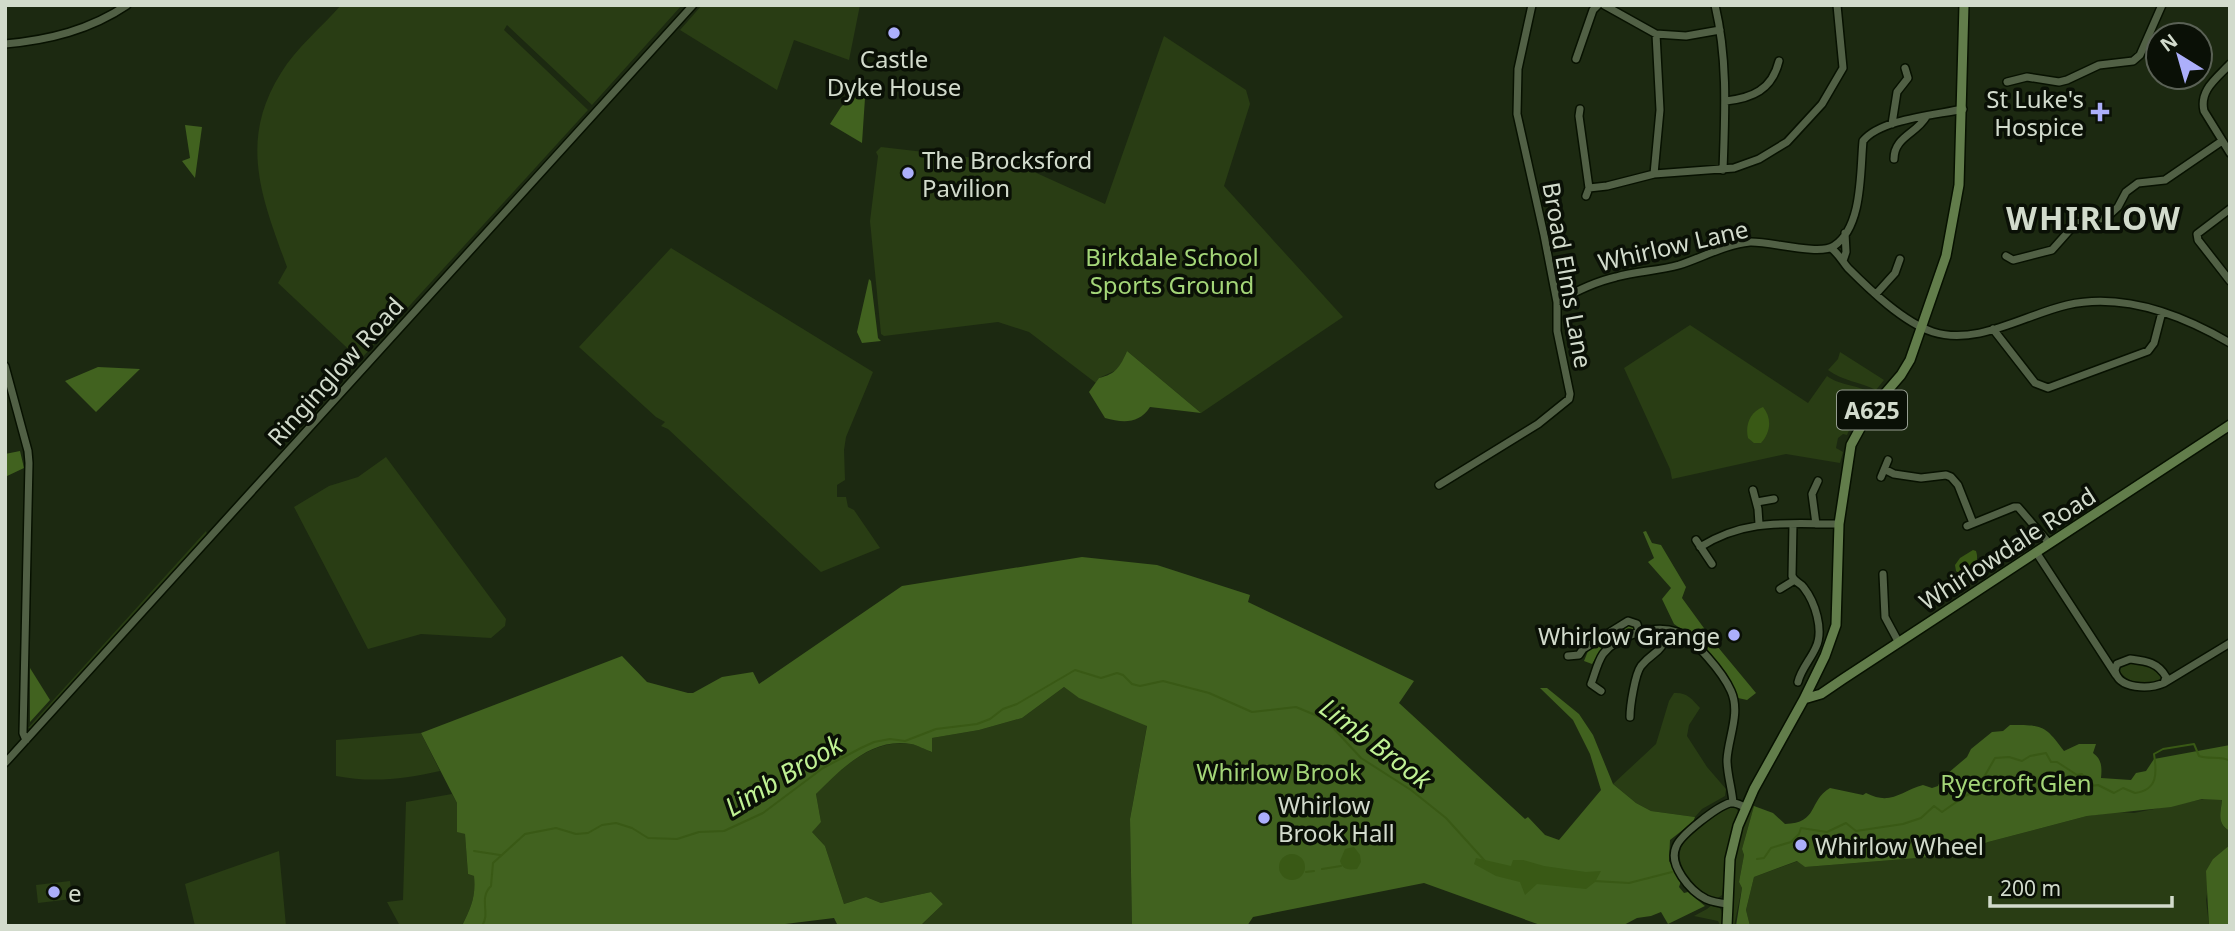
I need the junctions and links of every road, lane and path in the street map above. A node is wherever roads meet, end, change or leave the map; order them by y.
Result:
1 (127, 5) edge
2 (693, 5) edge
3 (1532, 5) edge
4 (1598, 5) edge
5 (1604, 5) edge
6 (1715, 5) edge
7 (1837, 5) edge
8 (1965, 5) edge
9 (2162, 5) edge
10 (1720, 30) junction
11 (1656, 34) junction
12 (5, 44) edge
13 (1576, 59) dead end
14 (1779, 61) dead end
15 (2230, 64) edge
16 (1905, 68) dead end
17 (2007, 82) dead end
18 (1726, 101) junction
19 (1580, 109) dead end
20 (1963, 109) junction
21 (1926, 117) junction
22 (1892, 124) junction
23 (2222, 141) junction
24 (2230, 153) edge
25 (1894, 159) dead end
26 (1723, 170) junction
27 (1654, 174) junction
28 (2230, 209) edge
29 (1845, 233) junction
30 (1831, 248) junction
31 (2006, 256) dead end
32 (1900, 259) dead end
33 (1843, 261) junction
34 (1895, 273) junction
35 (1901, 279) dead end
36 (2230, 281) edge
37 (1876, 294) junction
38 (1557, 302) junction
39 (2162, 312) junction
40 (1923, 328) junction
41 (1993, 329) junction
42 (2230, 343) edge
43 (5, 366) edge
44 (2230, 425) edge
45 (1888, 460) dead end
46 (1946, 466) dead end
47 (1946, 475) junction
48 (1818, 481) dead end
49 (1439, 485) dead end
50 (1752, 490) dead end
51 (1774, 499) dead end
52 (1757, 502) junction
53 (1759, 524) junction
54 (1793, 524) junction
55 (1816, 524) junction
56 (1839, 524) junction
57 (2049, 543) junction
58 (2036, 552) junction
59 (1712, 564) dead end
60 (1883, 574) dead end
61 (1793, 581) junction
62 (1895, 584) dead end
63 (1885, 585) junction
64 (1780, 589) dead end
65 (1668, 630) junction
66 (1639, 632) junction
67 (1899, 643) junction
68 (2230, 643) edge
69 (1568, 656) dead end
70 (2106, 657) junction
71 (2122, 660) junction
72 (2162, 669) junction
73 (2180, 674) junction
74 (2116, 675) junction
75 (1796, 677) dead end
76 (2164, 683) junction
77 (1601, 691) dead end
78 (1804, 699) junction
79 (1630, 717) dead end
80 (26, 740) junction
81 (5, 763) edge
82 (1733, 803) junction
83 (1745, 807) junction
84 (1727, 904) junction
85 (1727, 926) edge

1 - 12 street
2 - 80 street, Ringinglow Road
3 - 38 street, Broad Elms Lane
4 - 13 street
5 - 11 street
6 - 10 street
7 - 26 street
8 - 20 main road, A625
9 - 17 street
10 - 11 street
10 - 18 street
11 - 27 street
14 - 18 street
15 - 23 street
16 - 22 street
18 - 26 street
19 - 27 street
20 - 21 street
20 - 40 main road, A625
21 - 22 street
21 - 25 street
22 - 29 street
23 - 24 street
23 - 31 street
26 - 27 street
28 - 36 street
29 - 30 street
29 - 33 street
30 - 33 street
30 - 38 street, Whirlow Lane
32 - 34 street
33 - 37 street
34 - 35 street
34 - 37 street
37 - 40 street
38 - 49 street, Broad Elms Lane
39 - 41 street
39 - 41 street
39 - 42 street
40 - 41 street
40 - 56 main road, A625
43 - 80 street
44 - 57 main road, Whirlowdale Road
45 - 47 street
46 - 47 street
47 - 57 street
48 - 55 street
50 - 52 street
51 - 52 street
52 - 53 street
53 - 54 street
53 - 59 street
54 - 55 street
54 - 61 street
55 - 56 street
56 - 78 main road, A625
57 - 58 main road, Whirlowdale Road
58 - 67 main road, Whirlowdale Road
58 - 70 street
60 - 63 street
61 - 64 street
61 - 75 street
62 - 63 street
63 - 67 street
65 - 66 street
65 - 79 street
65 - 82 street
66 - 69 street
66 - 77 street
67 - 78 main road, Whirlowdale Road
68 - 73 street
70 - 71 street
70 - 74 street
71 - 72 street
71 - 74 street
72 - 73 street
72 - 76 street
73 - 76 street
74 - 76 street
78 - 83 main road, A625
80 - 81 street, Ringinglow Road
82 - 83 street
82 - 84 street
83 - 84 main road, A625
84 - 85 main road, A625

